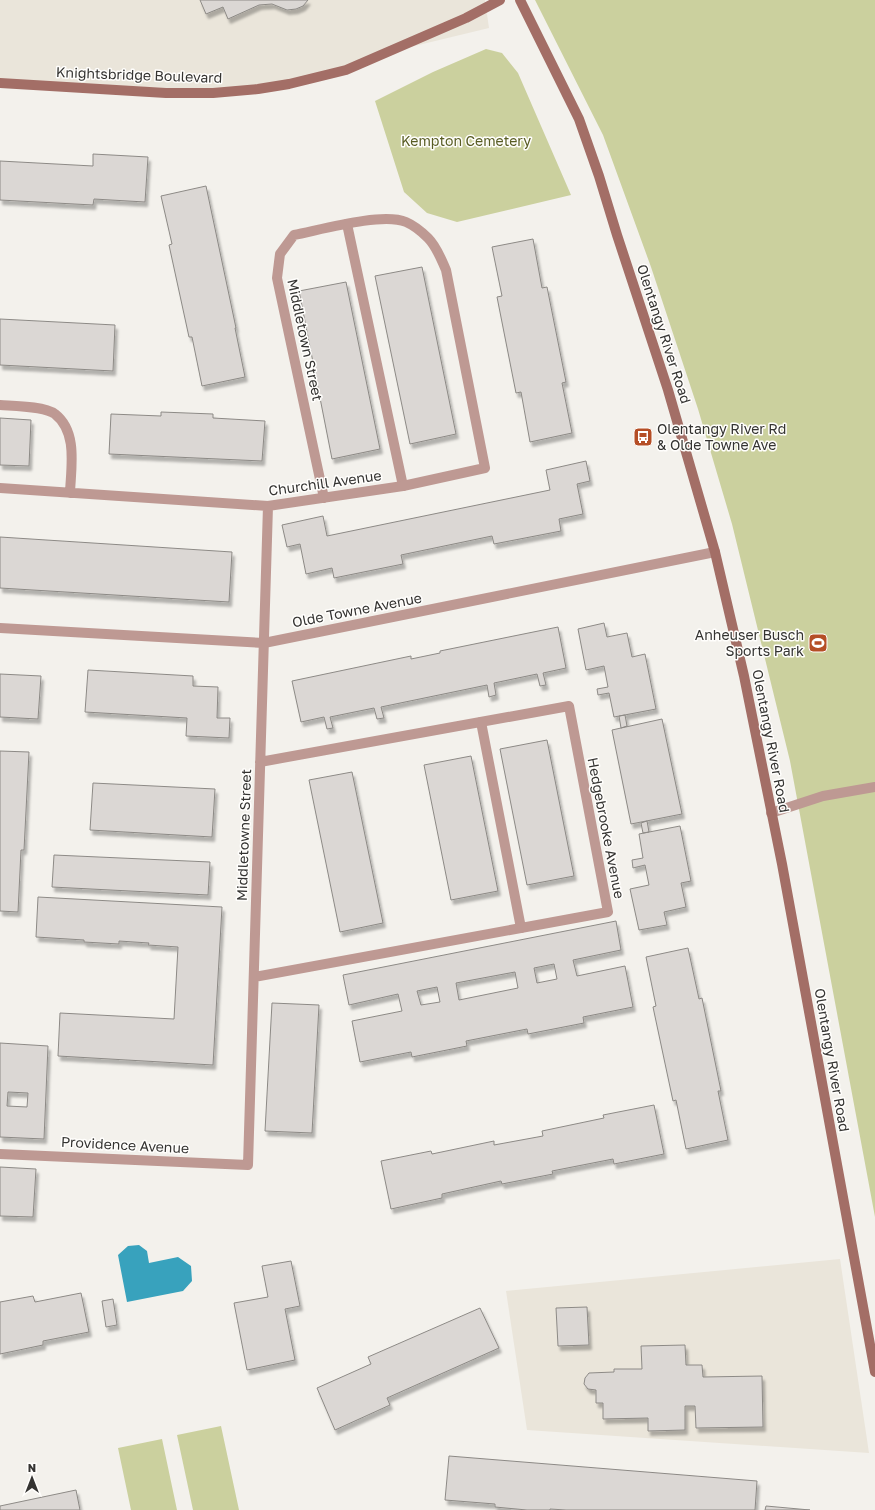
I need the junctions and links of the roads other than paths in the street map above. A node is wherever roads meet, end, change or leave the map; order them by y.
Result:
1 (500, 0) edge
2 (520, 0) edge
3 (0, 83) edge
4 (347, 224) junction
5 (0, 406) edge
6 (485, 468) joint
7 (403, 486) junction
8 (0, 488) edge
9 (70, 493) junction
10 (324, 498) junction
11 (268, 506) junction
12 (715, 552) junction
13 (0, 628) edge
14 (264, 643) junction
15 (481, 722) junction
16 (260, 762) junction
17 (875, 787) edge
18 (771, 813) junction
19 (521, 928) junction
20 (254, 977) junction
21 (0, 1154) edge
22 (248, 1164) joint
23 (875, 1372) edge

1 - 3 main road, Knightsbridge Boulevard
2 - 12 main road, Olentangy River Road
4 - 6 street, Middletown Street
4 - 7 street
4 - 10 street, Middletown Street
5 - 9 street
6 - 7 street, Churchill Avenue
7 - 10 street, Churchill Avenue
8 - 9 street, Churchill Avenue
9 - 11 street, Churchill Avenue
10 - 11 street, Churchill Avenue
11 - 14 street, Middletowne Street
12 - 14 street, Olde Towne Avenue
12 - 18 main road, Olentangy River Road
13 - 14 street, Olde Towne Avenue
14 - 16 street, Middletowne Street
15 - 16 street, Hedgebrooke Avenue
15 - 19 street
15 - 19 street, Hedgebrooke Avenue
16 - 20 street, Middletowne Street
17 - 18 street
18 - 23 main road, Olentangy River Road
19 - 20 street, Hedgebrooke Avenue
20 - 22 street, Middletowne Street
21 - 22 street, Providence Avenue

